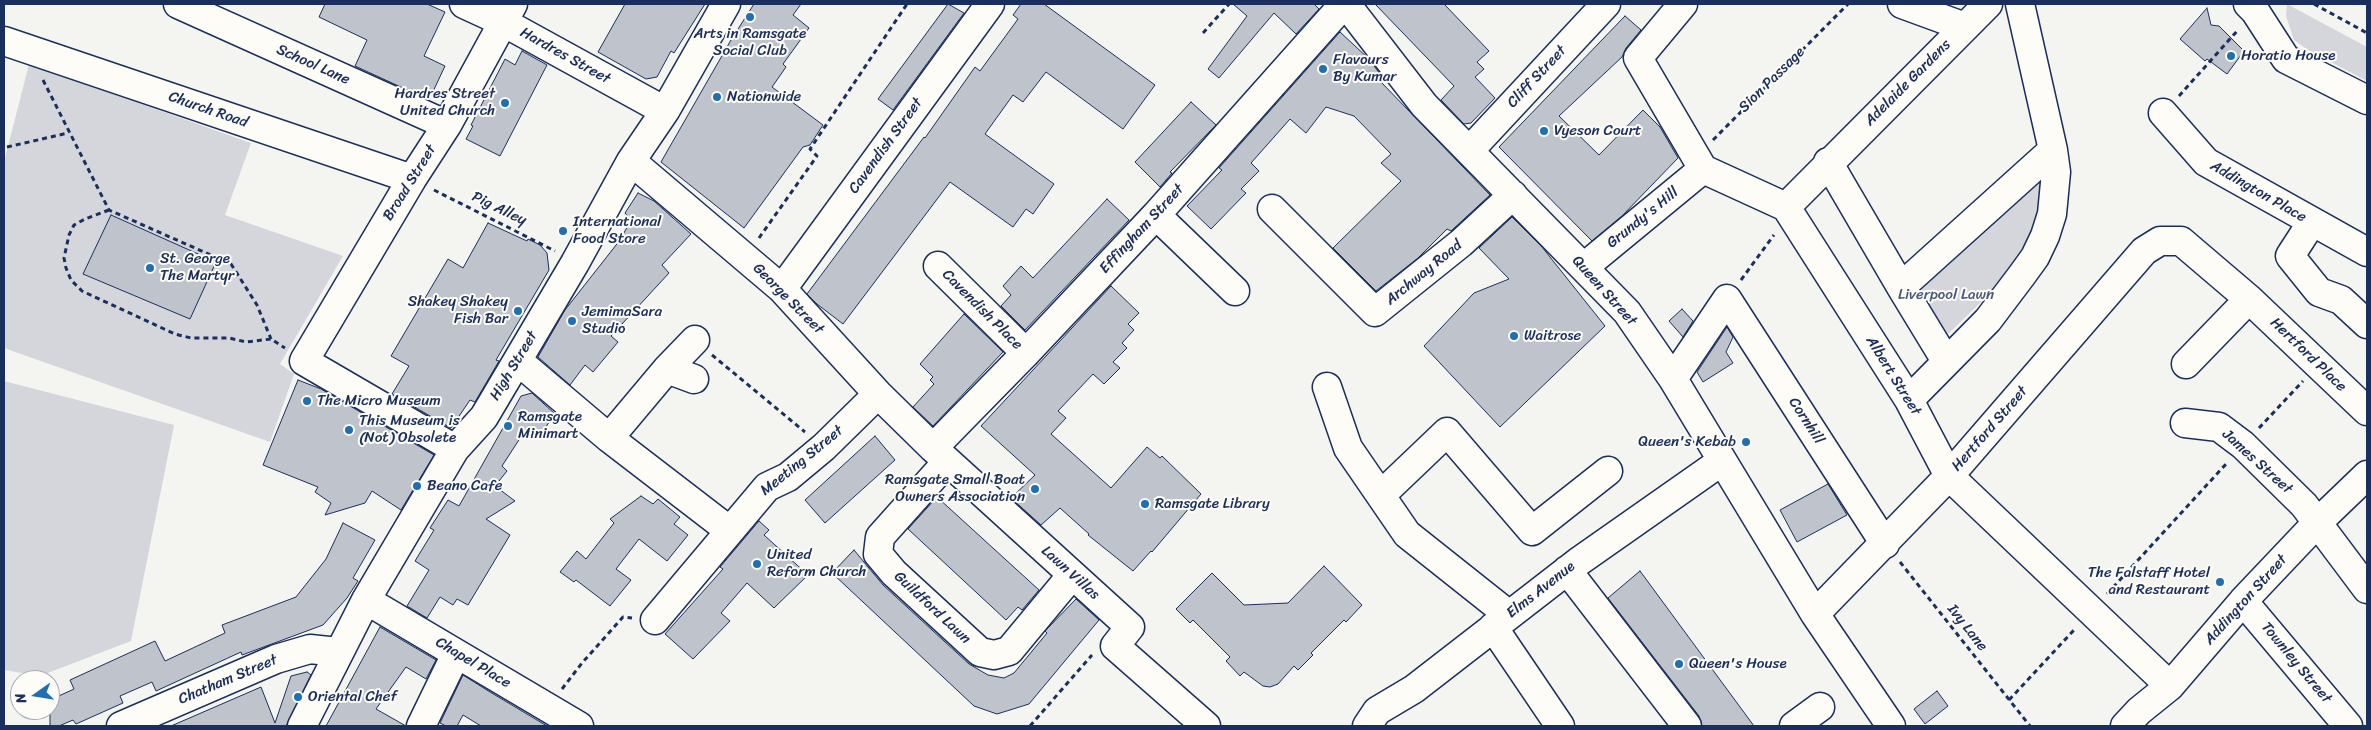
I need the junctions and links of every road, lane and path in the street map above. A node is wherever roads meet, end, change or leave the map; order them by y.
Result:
1 (178, 4) edge
2 (464, 4) edge
3 (726, 4) edge
4 (907, 4) edge
5 (990, 4) edge
6 (1229, 4) edge
7 (1345, 4) edge
8 (1606, 4) edge
9 (1682, 4) edge
10 (1848, 4) edge
11 (1902, 4) edge
12 (1988, 4) edge
13 (2020, 4) edge
14 (2314, 4) edge
15 (508, 13) edge
16 (2256, 13) edge
17 (1964, 27) junction
18 (1203, 33) dead end
19 (2367, 33) edge
20 (4, 41) edge
21 (31, 50) junction
22 (2367, 100) edge
23 (665, 111) junction
24 (2163, 113) joint
25 (447, 125) junction
26 (68, 133) junction
27 (7, 147) dead end
28 (2053, 150) junction
29 (1469, 151) junction
30 (631, 161) junction
31 (1828, 162) junction
32 (1700, 163) junction
33 (412, 179) junction
34 (1513, 195) junction
35 (109, 210) junction
36 (1272, 210) dead end
37 (1788, 210) junction
38 (1156, 215) junction
39 (2312, 222) junction
40 (2160, 241) joint
41 (2367, 252) edge
42 (746, 257) junction
43 (575, 263) junction
44 (938, 266) dead end
45 (1584, 267) junction
46 (1901, 287) junction
47 (782, 289) junction
48 (1235, 291) dead end
49 (2249, 298) junction
50 (1727, 299) junction
51 (2367, 324) edge
52 (271, 339) junction
53 (695, 340) joint
54 (1026, 353) junction
55 (304, 361) junction
56 (518, 361) junction
57 (1946, 361) junction
58 (2186, 364) dead end
59 (2318, 364) junction
60 (667, 368) junction
61 (694, 379) dead end
62 (1673, 379) junction
63 (1327, 387) dead end
64 (878, 394) junction
65 (1909, 400) junction
66 (2367, 411) edge
67 (2185, 423) dead end
68 (609, 438) junction
69 (2243, 445) junction
70 (824, 447) junction
71 (455, 449) junction
72 (940, 455) junction
73 (1722, 461) junction
74 (1608, 471) dead end
75 (2367, 475) edge
76 (1949, 476) junction
77 (1380, 495) junction
78 (2316, 524) junction
79 (730, 532) junction
80 (1885, 544) junction
81 (1567, 570) junction
82 (1072, 575) junction
83 (2367, 589) edge
84 (366, 600) junction
85 (2244, 601) junction
86 (2091, 611) junction
87 (1815, 614) junction
88 (655, 620) joint
89 (1501, 621) junction
90 (1115, 646) junction
91 (338, 652) junction
92 (456, 654) junction
93 (2170, 686) junction
94 (2009, 700) junction
95 (1820, 707) dead end
96 (548, 708) junction
97 (1377, 721) edge
98 (2138, 721) edge
99 (121, 726) edge
100 (302, 726) edge
101 (420, 726) edge
102 (579, 726) edge
103 (1030, 726) edge
104 (1206, 726) edge
105 (1560, 726) edge
106 (1687, 726) edge
107 (1794, 726) edge
108 (1891, 726) edge
109 (2030, 726) edge
110 (2348, 726) edge

1 - 25 street, School Lane
2 - 15 street, Hardres Street
3 - 23 street, High Street
4 - 42 path
5 - 47 street, Cavendish Street
6 - 18 path
7 - 29 street, Queen Street
7 - 38 street, Effingham Street
8 - 29 street, Cliff Street
9 - 32 street
10 - 32 path, Sion Passage
11 - 17 street
12 - 17 street, Adelaide Gardens
13 - 28 street
14 - 19 path
15 - 23 street, Hardres Street
15 - 25 street, Broad Street
16 - 22 street
16 - 24 path
17 - 31 street, Adelaide Gardens
20 - 21 street, Church Road
21 - 26 path
21 - 33 street, Church Road
23 - 30 street, High Street
24 - 39 street, Addington Place
25 - 33 street, Broad Street
26 - 27 path
26 - 35 path
28 - 46 street
28 - 57 street
29 - 34 street, Queen Street
30 - 42 street, George Street
30 - 43 street, High Street
31 - 37 street, Adelaide Gardens
31 - 46 street
32 - 37 street
32 - 45 street, Grundy's Hill
33 - 43 path, Pig Alley
33 - 55 street, Broad Street
34 - 36 street, Archway Road
34 - 45 street, Queen Street
35 - 52 path
35 - 52 path
37 - 50 path
37 - 65 street, Albert Street
38 - 48 street
38 - 54 street, Effingham Street
39 - 41 street, Addington Place
39 - 51 street
40 - 49 street, Hertford Place
40 - 76 street, Hertford Street
42 - 47 street, George Street
43 - 56 street, High Street
44 - 54 street, Cavendish Place
45 - 62 street, Queen Street
46 - 57 street
47 - 64 street, George Street
49 - 58 street
49 - 59 street, Hertford Place
50 - 62 street
50 - 80 street, Cornhill
52 - 55 path
53 - 60 street
53 - 70 path
54 - 72 street, Effingham Street
55 - 71 street
56 - 68 street
56 - 71 street, High Street
57 - 65 street
59 - 66 street, Hertford Place
59 - 69 path
60 - 61 street
60 - 68 street
62 - 73 street, Queen Street
63 - 77 street
64 - 70 street, Meeting Street
64 - 72 street, George Street
65 - 76 street, Albert Street
67 - 69 street, James Street
68 - 79 street
69 - 78 street, James Street
69 - 86 path
70 - 79 street, Meeting Street
71 - 84 street, High Street
72 - 82 street, Lawn Villas
72 - 82 street, Guildford Lawn
73 - 81 street, Elms Avenue
73 - 87 street, Queen Street
74 - 77 street
75 - 78 street, Addington Street
76 - 80 street, Hertford Street
76 - 86 street, Albert Street
77 - 89 street
78 - 83 street, James Street
78 - 85 street, Addington Street
79 - 88 street, Meeting Street
80 - 87 street, Hertford Street
80 - 94 path, Ivy Lane
81 - 89 street, Elms Avenue
81 - 106 street
82 - 90 street, Lawn Villas
84 - 91 street, High Street
84 - 92 street, Chapel Place
85 - 93 street, Addington Street
85 - 110 street, Townley Street
86 - 93 street, Albert Street
86 - 94 path
87 - 108 street, Queen Street
88 - 96 path
89 - 97 street, Elms Avenue
89 - 105 street
90 - 103 path
90 - 104 street
91 - 99 street, Chatham Street
91 - 100 street, High Street
92 - 96 street, Chapel Place
92 - 101 street
93 - 98 street, Addington Street
94 - 109 path, Ivy Lane
95 - 107 street
96 - 102 street, Chapel Place

